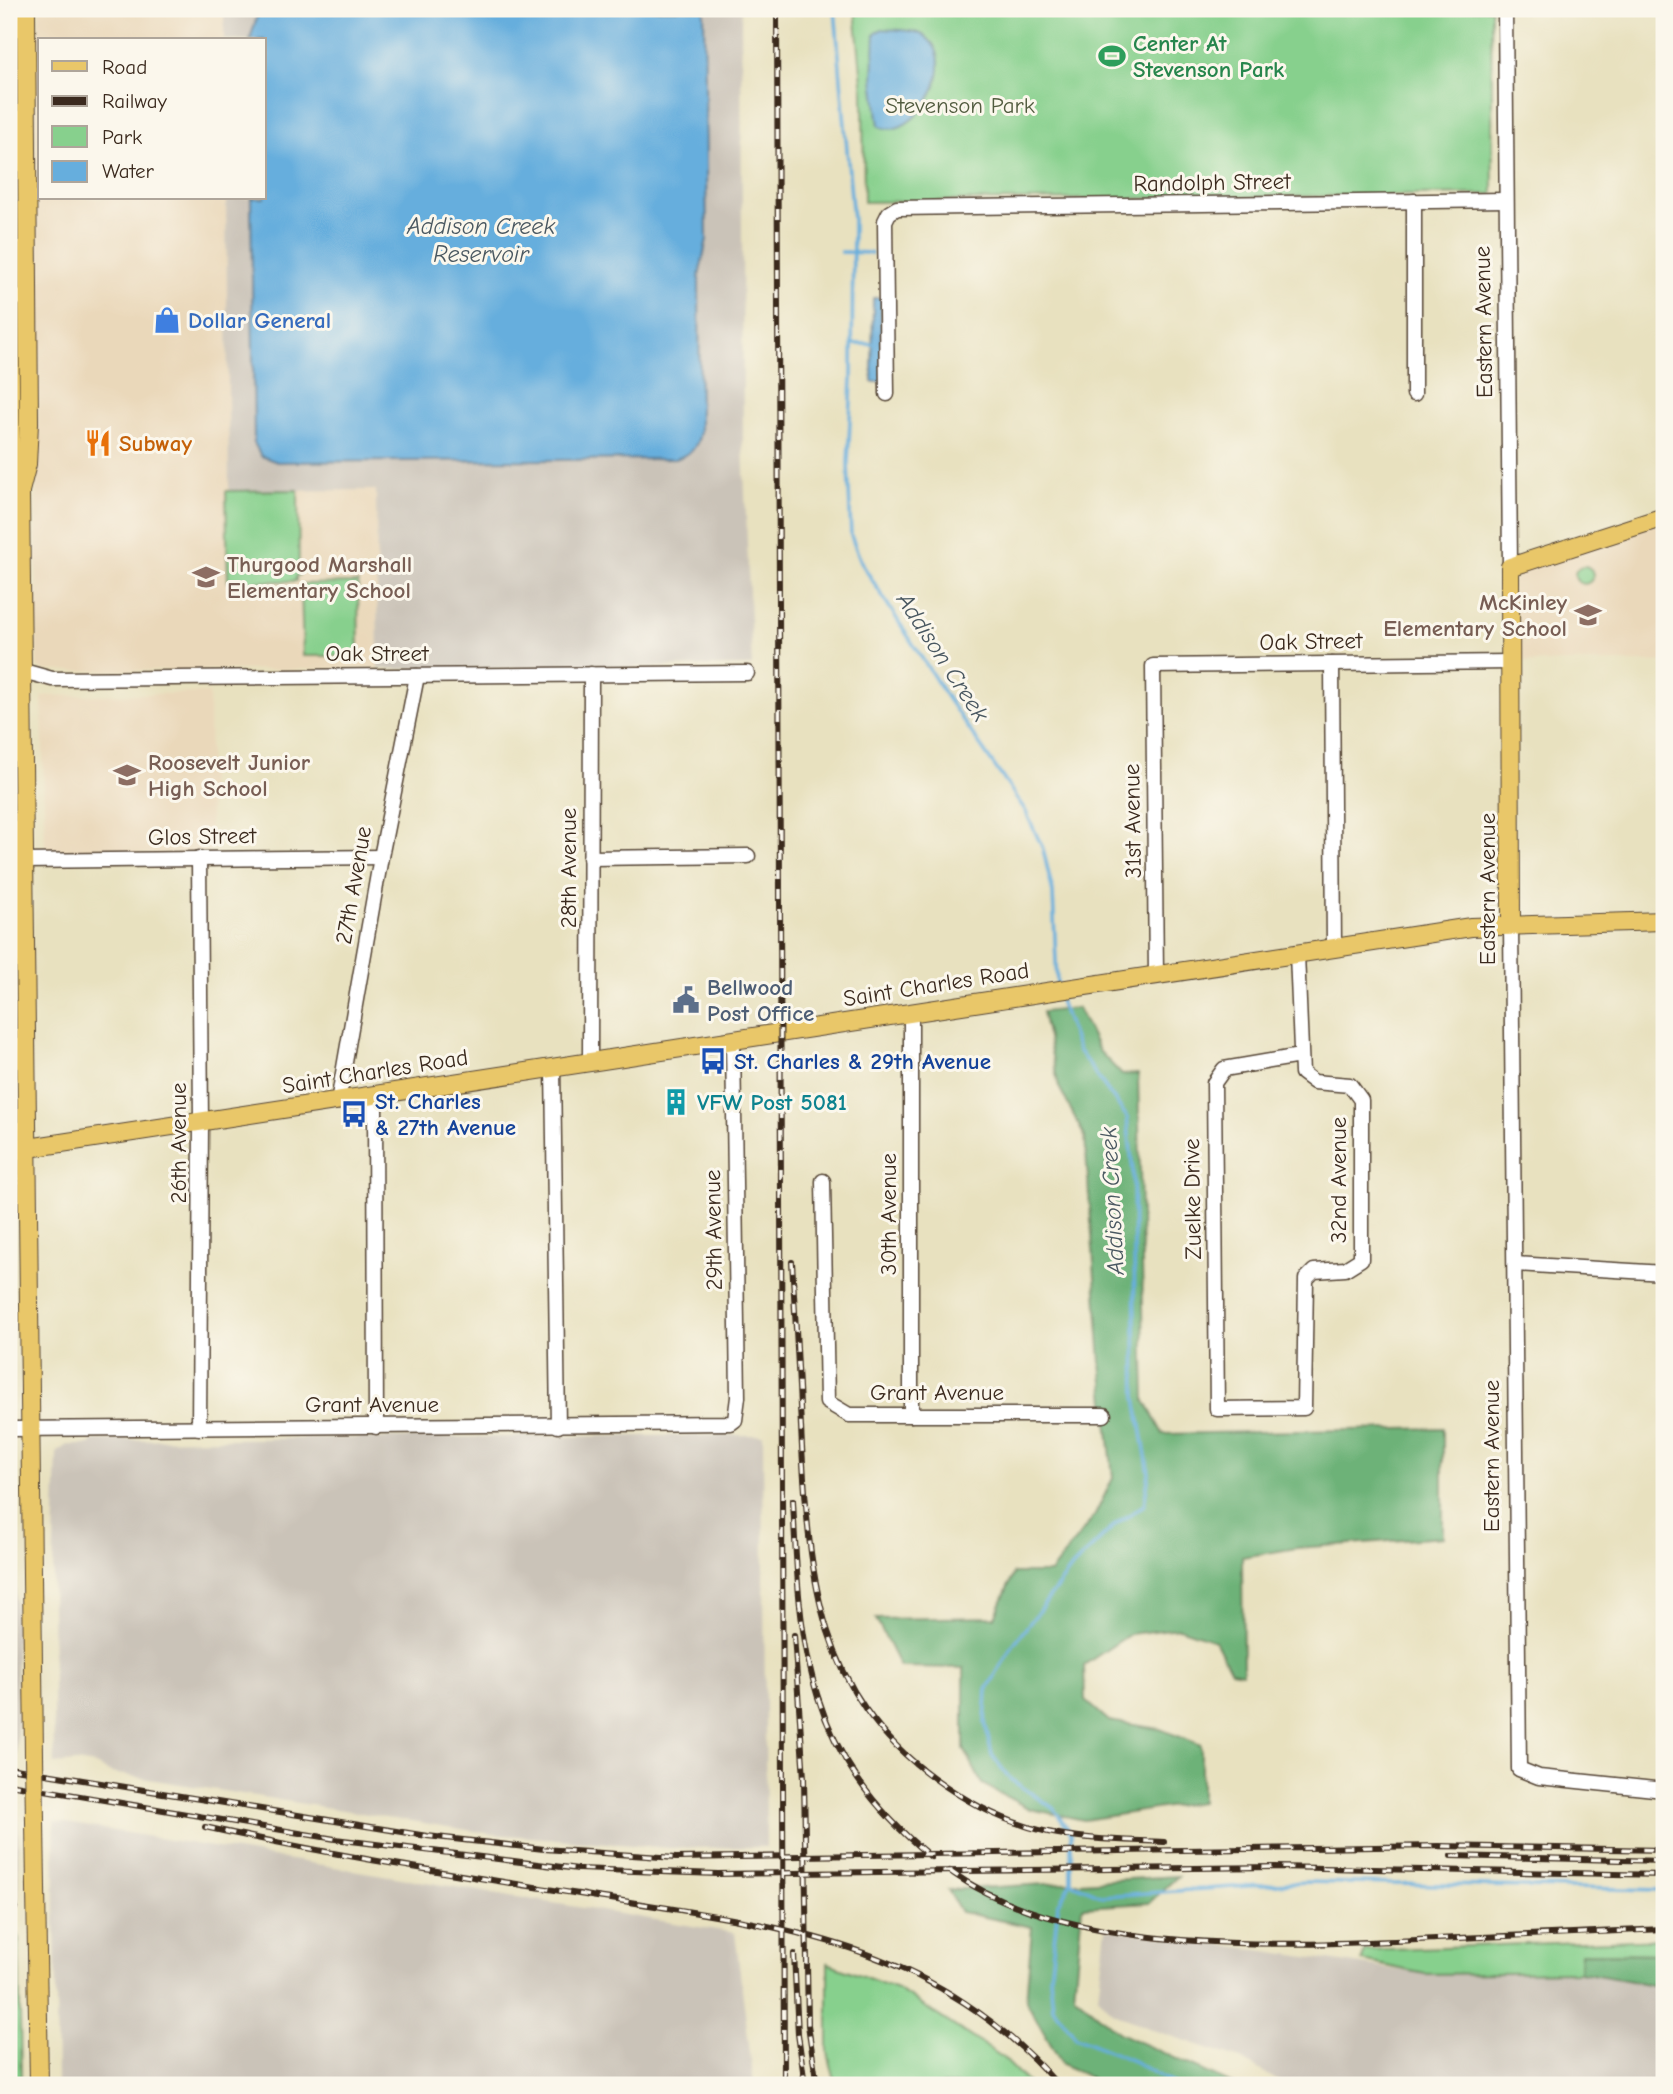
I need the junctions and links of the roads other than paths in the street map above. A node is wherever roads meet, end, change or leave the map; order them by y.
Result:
1 (26, 9) edge
2 (1505, 9) edge
3 (27, 186) junction
4 (9, 187) edge
5 (1506, 200) junction
6 (1413, 201) junction
7 (29, 297) junction
8 (9, 298) edge
9 (9, 307) edge
10 (887, 394) dead end
11 (1414, 394) dead end
12 (20, 491) junction
13 (1664, 517) edge
14 (1510, 567) junction
15 (1511, 662) junction
16 (1332, 664) junction
17 (1153, 666) joint
18 (15, 669) edge
19 (747, 673) dead end
20 (591, 674) junction
21 (417, 676) junction
22 (748, 856) dead end
23 (381, 857) junction
24 (199, 858) junction
25 (590, 858) junction
26 (23, 861) junction
27 (1664, 921) edge
28 (1511, 925) junction
29 (1334, 948) junction
30 (1297, 954) junction
31 (1156, 975) junction
32 (911, 1013) junction
33 (733, 1040) junction
34 (1300, 1056) junction
35 (590, 1062) junction
36 (553, 1068) junction
37 (375, 1096) junction
38 (338, 1102) junction
39 (201, 1124) junction
40 (18, 1150) edge
41 (823, 1181) dead end
42 (1515, 1264) junction
43 (1664, 1273) edge
44 (1217, 1409) joint
45 (911, 1415) junction
46 (1104, 1415) dead end
47 (735, 1420) joint
48 (558, 1426) junction
49 (376, 1427) junction
50 (199, 1428) junction
51 (9, 1429) edge
52 (30, 1429) junction
53 (1664, 1790) edge
54 (38, 2085) edge

1 - 3 main road
2 - 5 street, Eastern Avenue
3 - 4 main road
3 - 7 main road
5 - 6 street, Randolph Street
5 - 14 street, Eastern Avenue
6 - 10 street, Randolph Street
6 - 11 street
7 - 8 street
7 - 12 main road
9 - 12 main road
12 - 18 main road
13 - 14 main road
14 - 15 main road, Eastern Avenue
15 - 16 street, Oak Street
15 - 28 main road, Eastern Avenue
16 - 17 street, Oak Street
16 - 29 street
17 - 31 street, 31st Avenue
18 - 21 street, Oak Street
18 - 26 main road
19 - 20 street, Oak Street
20 - 21 street, Oak Street
20 - 25 street, 28th Avenue
21 - 23 street, 27th Avenue
22 - 25 street
23 - 24 street, Glos Street
23 - 38 street, 27th Avenue
24 - 26 street, Glos Street
24 - 39 street, 26th Avenue
25 - 35 street, 28th Avenue
26 - 40 main road
27 - 28 main road, Saint Charles Road
28 - 29 main road, Saint Charles Road
28 - 42 street, Eastern Avenue
29 - 30 main road, Saint Charles Road
30 - 31 main road, Saint Charles Road
30 - 34 street
31 - 32 main road, Saint Charles Road
32 - 33 main road, Saint Charles Road
32 - 45 street, 30th Avenue
33 - 35 main road, Saint Charles Road
33 - 47 street, 29th Avenue
34 - 44 street, Zuelke Drive
34 - 44 street, 32nd Avenue
35 - 36 main road, Saint Charles Road
36 - 37 main road, Saint Charles Road
36 - 48 street
37 - 38 main road, Saint Charles Road
37 - 49 street
38 - 39 main road, Saint Charles Road
39 - 40 main road, Saint Charles Road
39 - 50 street, 26th Avenue
40 - 52 main road
41 - 45 street, Grant Avenue
42 - 43 street
42 - 53 street, Eastern Avenue
45 - 46 street, Grant Avenue
47 - 48 street, Grant Avenue
48 - 49 street, Grant Avenue
49 - 50 street, Grant Avenue
50 - 52 street, Grant Avenue
51 - 52 street, Grant Avenue
52 - 54 main road, bridge

